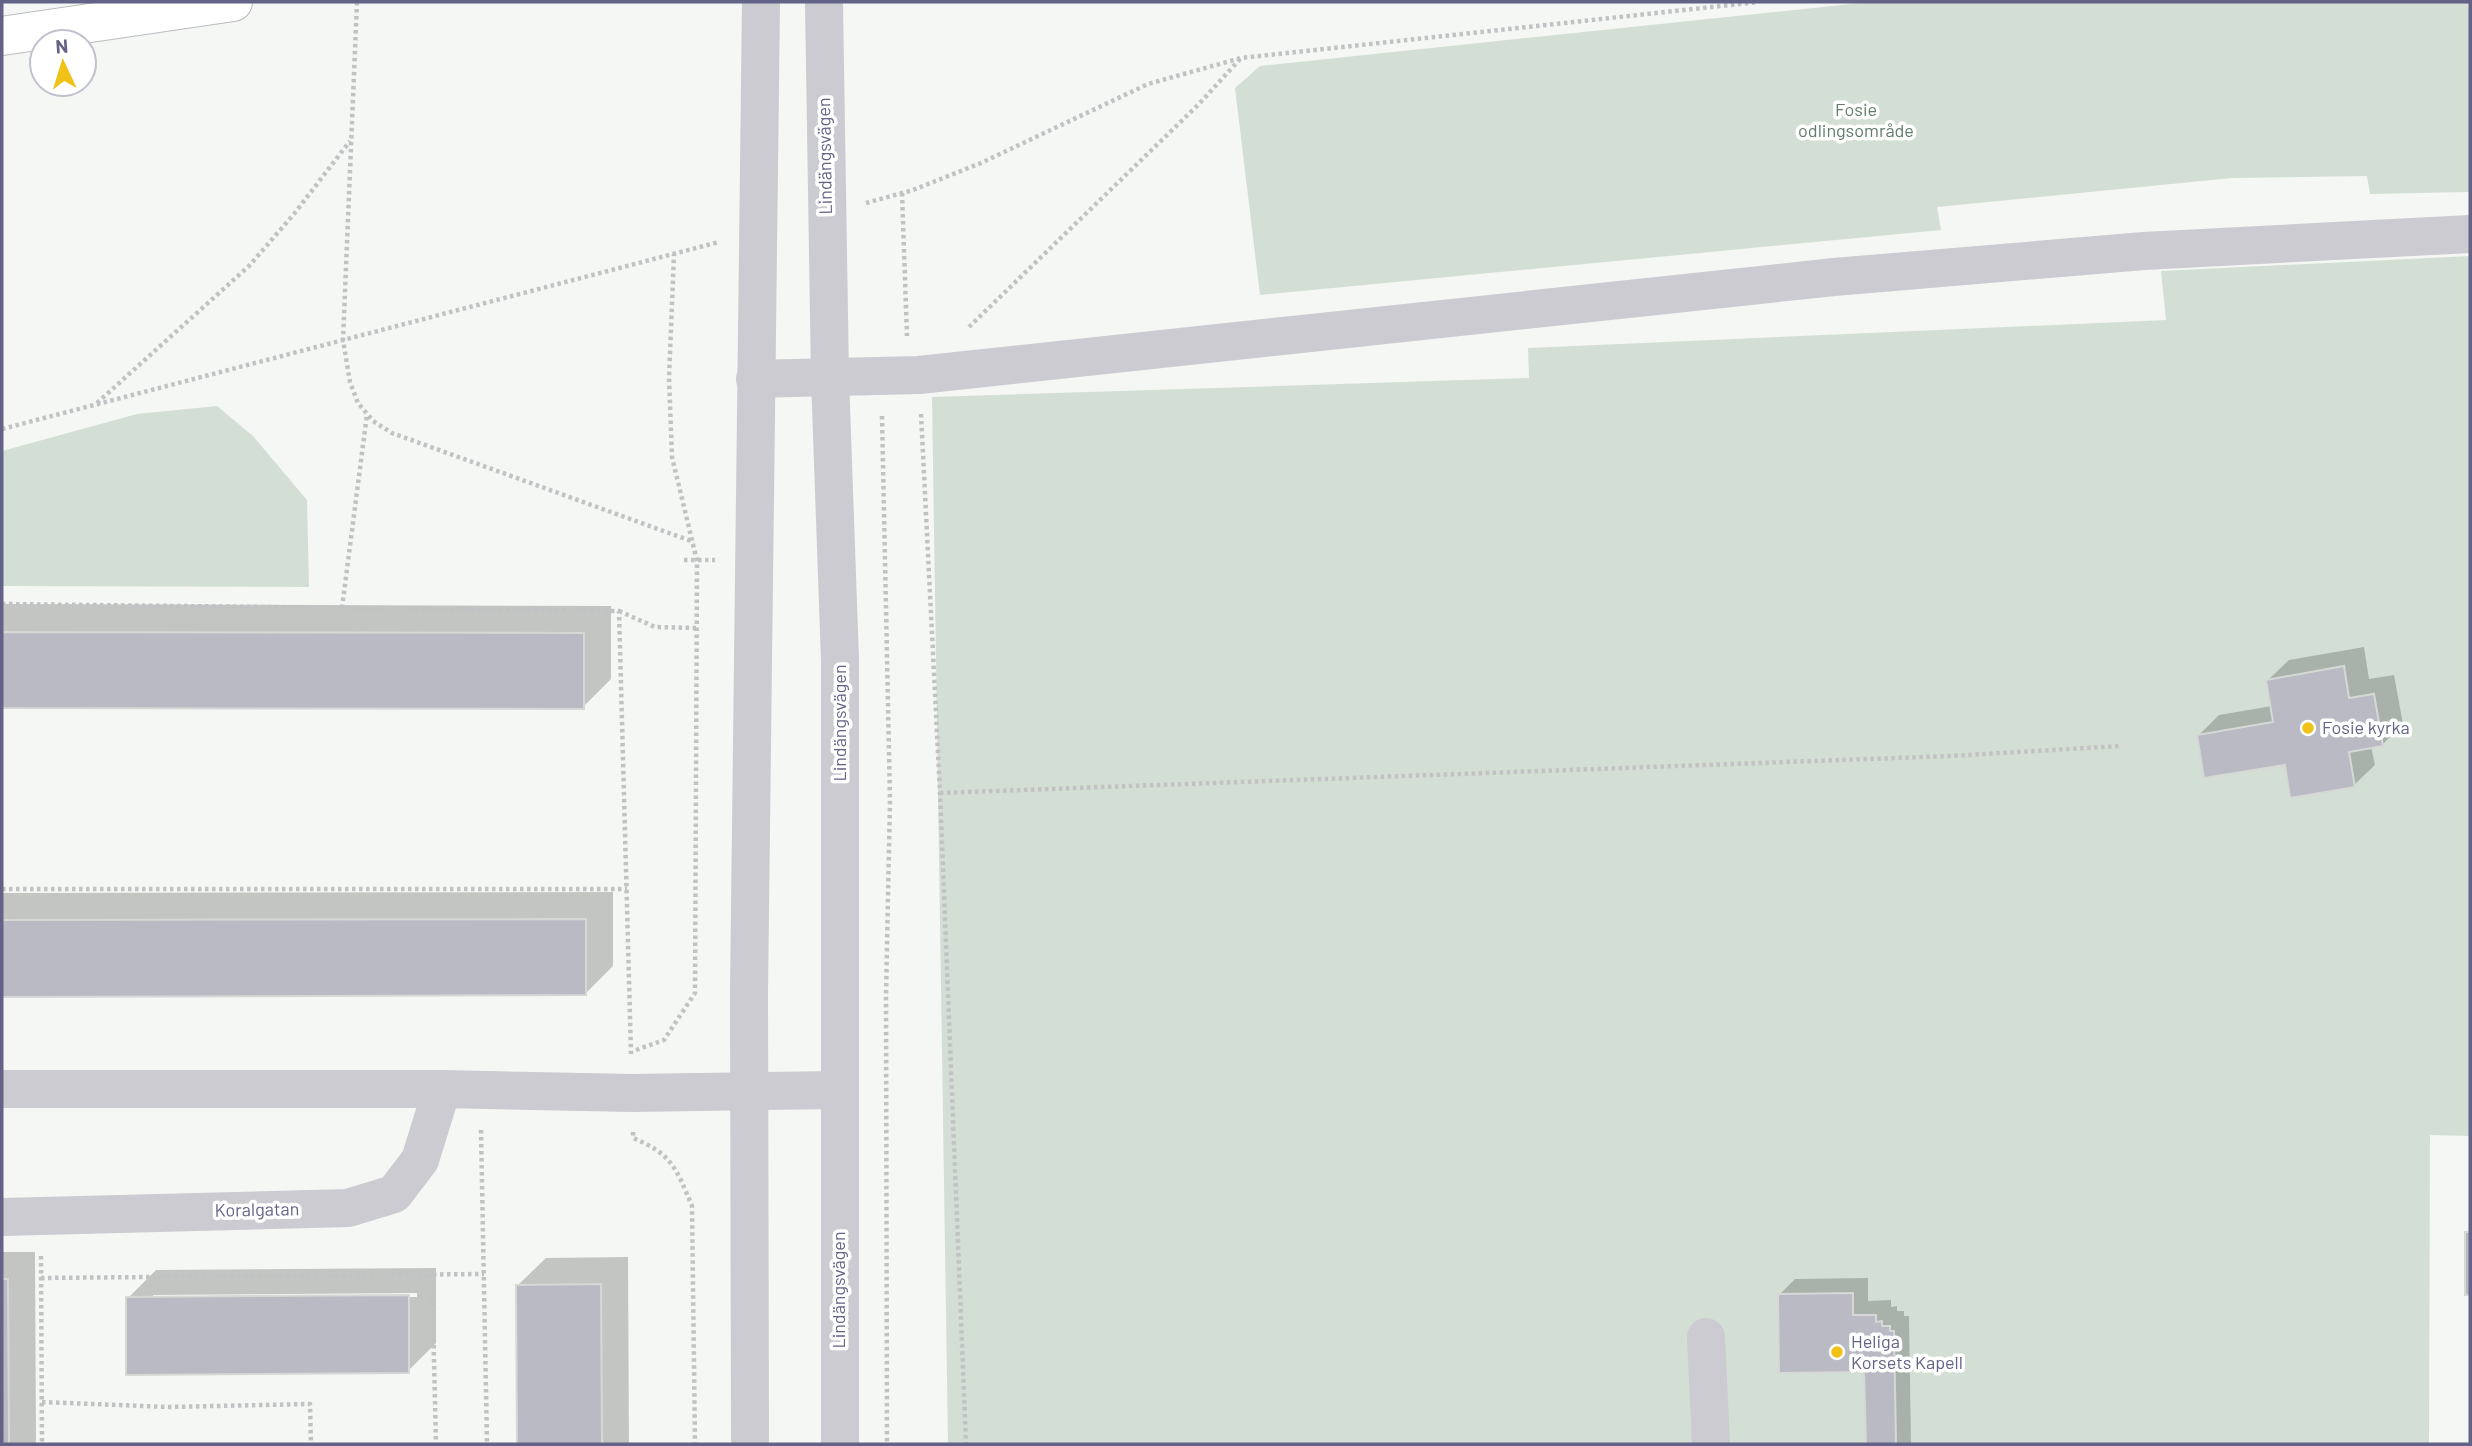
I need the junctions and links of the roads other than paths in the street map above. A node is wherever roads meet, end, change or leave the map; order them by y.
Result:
1 (233, 2) edge
2 (761, 2) edge
3 (824, 2) edge
4 (2, 36) edge
5 (2470, 234) edge
6 (830, 378) junction
7 (755, 379) junction
8 (2, 1089) edge
9 (442, 1090) junction
10 (839, 1090) junction
11 (750, 1091) junction
12 (2, 1217) edge
13 (1706, 1337) dead end
14 (750, 1444) edge
15 (840, 1444) edge
16 (1711, 1444) edge

1 - 4 highway
2 - 7 street
3 - 6 street, Lindängsvägen
5 - 6 street
6 - 7 street
6 - 10 street, Lindängsvägen
7 - 11 street
8 - 9 street
9 - 11 street
9 - 12 street, Koralgatan
10 - 11 street
10 - 15 street, Lindängsvägen
11 - 14 street
13 - 16 street

